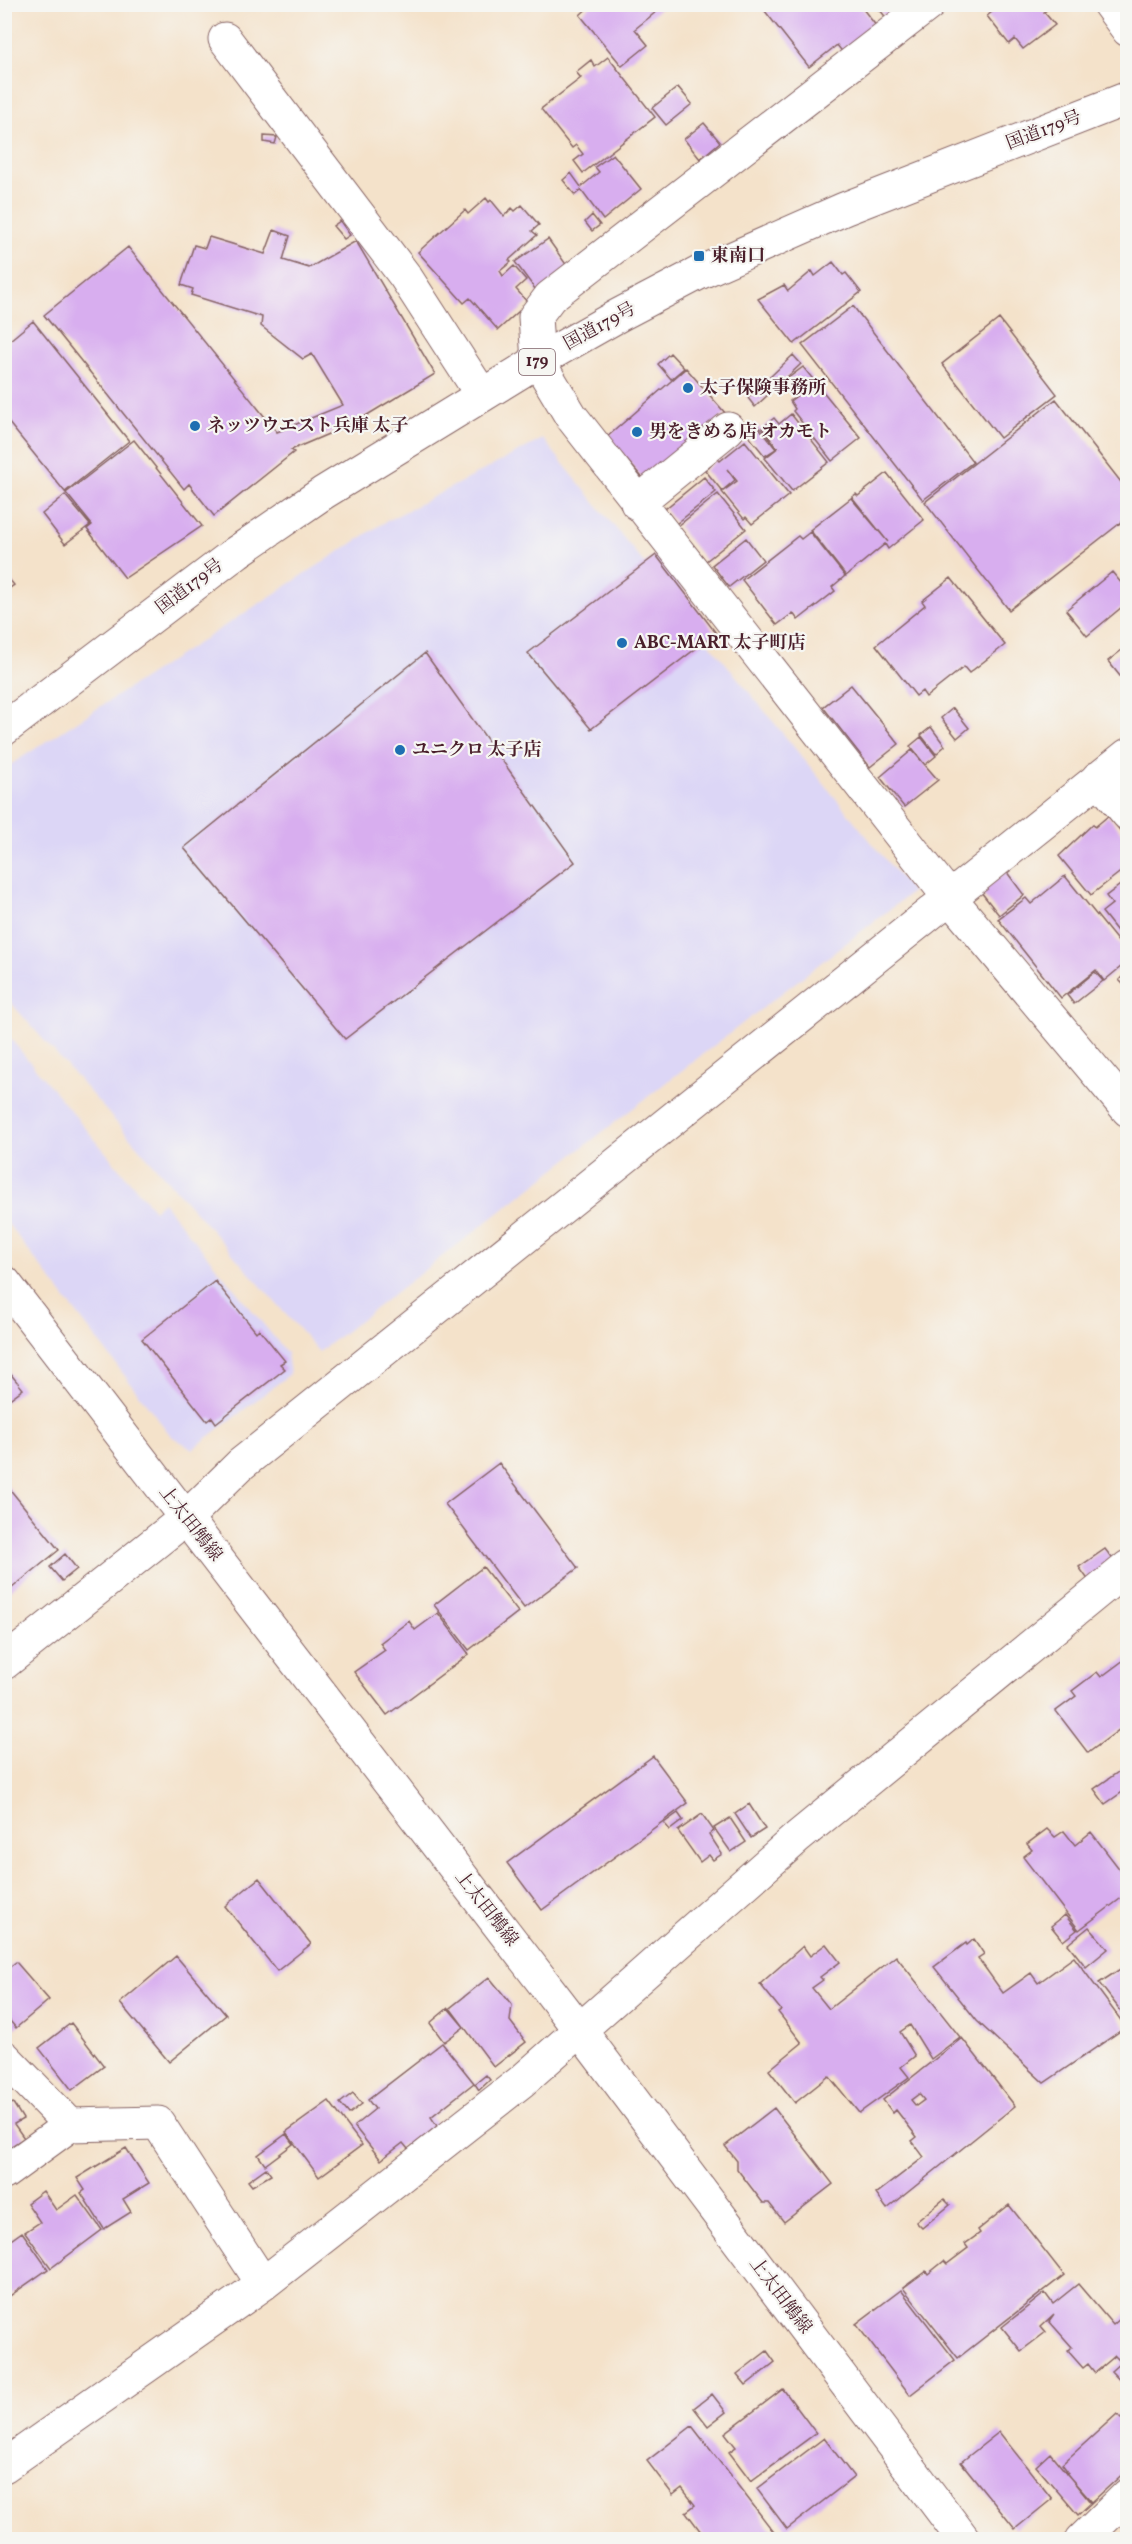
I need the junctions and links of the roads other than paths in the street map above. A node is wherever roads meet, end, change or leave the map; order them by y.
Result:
1 (929, 4) edge
2 (1109, 4) edge
3 (1128, 30) edge
4 (225, 39) dead end
5 (1128, 98) edge
6 (538, 361) junction
7 (482, 395) junction
8 (728, 429) dead end
9 (637, 503) junction
10 (4, 729) edge
11 (1128, 754) edge
12 (1098, 778) junction
13 (1128, 814) edge
14 (949, 897) junction
15 (1128, 1110) edge
16 (4, 1282) edge
17 (186, 1518) junction
18 (1128, 1566) edge
19 (4, 1663) edge
20 (579, 2029) junction
21 (4, 2057) edge
22 (70, 2125) junction
23 (4, 2173) edge
24 (263, 2284) junction
25 (4, 2466) edge
26 (1128, 2495) edge
27 (964, 2540) edge
28 (1082, 2540) edge

1 - 6 main road
2 - 3 main road
4 - 7 main road
5 - 6 main road, 国道179号 / 179
6 - 7 main road, 国道179号 / 179
6 - 9 main road
7 - 10 main road, 国道179号 / 179
8 - 9 main road
9 - 14 main road
11 - 12 main road
12 - 13 main road
12 - 14 main road
14 - 15 main road
14 - 17 main road
16 - 17 main road, 上太田鵤線
17 - 19 main road
17 - 20 main road, 上太田鵤線
18 - 20 main road
20 - 24 main road
20 - 27 main road, 上太田鵤線
21 - 22 main road
22 - 23 main road
22 - 24 main road
24 - 25 main road
26 - 28 main road

